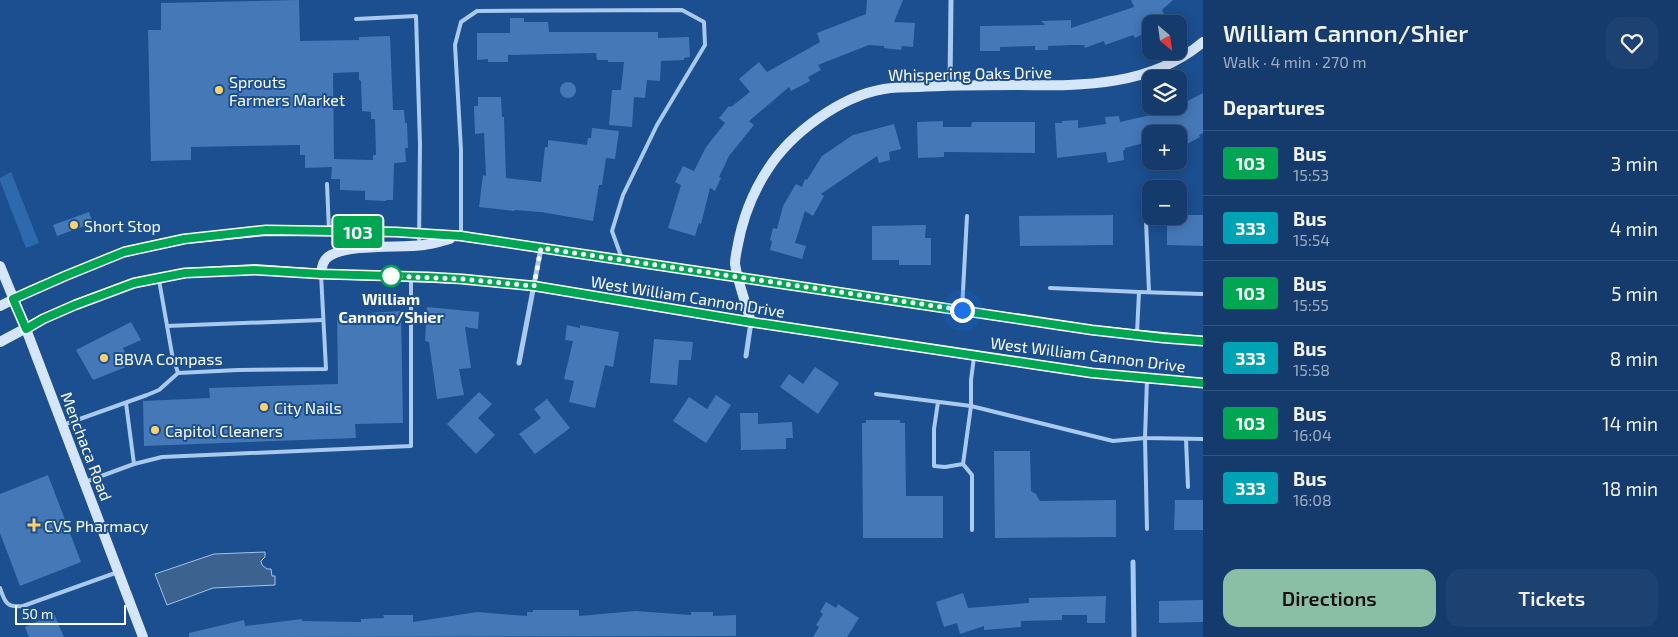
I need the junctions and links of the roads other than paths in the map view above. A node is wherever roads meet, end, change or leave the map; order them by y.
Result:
1 (951, 0) edge
2 (356, 18) dead end
3 (1203, 42) edge
4 (950, 85) junction
5 (327, 184) dead end
6 (967, 216) dead end
7 (1146, 225) edge
8 (329, 232) junction
9 (419, 233) junction
10 (461, 236) junction
11 (419, 245) junction
12 (541, 248) junction
13 (622, 259) junction
14 (0, 266) edge
15 (321, 274) junction
16 (411, 276) junction
17 (738, 277) junction
18 (158, 278) junction
19 (534, 286) junction
20 (1050, 288) dead end
21 (1140, 292) junction
22 (1149, 292) junction
23 (1203, 294) edge
24 (13, 299) junction
25 (0, 306) edge
26 (962, 310) junction
27 (323, 320) junction
28 (751, 322) junction
29 (167, 326) junction
30 (26, 329) junction
31 (1136, 335) junction
32 (1203, 341) edge
33 (0, 342) edge
34 (974, 355) junction
35 (746, 356) dead end
36 (519, 363) dead end
37 (178, 373) junction
38 (1147, 379) junction
39 (1203, 383) edge
40 (876, 394) dead end
41 (938, 402) junction
42 (126, 403) junction
43 (971, 406) junction
44 (63, 425) junction
45 (1145, 438) junction
46 (1186, 439) junction
47 (1203, 439) edge
48 (134, 464) junction
49 (963, 464) junction
50 (84, 482) junction
51 (1188, 487) dead end
52 (1147, 529) dead end
53 (972, 530) dead end
54 (1133, 562) dead end
55 (118, 571) junction
56 (0, 588) edge
57 (143, 637) edge
58 (1134, 637) edge

1 - 4 street
2 - 9 lane
3 - 4 main road, Whispering Oaks Drive
4 - 17 main road, Whispering Oaks Drive
5 - 8 lane
6 - 26 lane
7 - 22 lane
8 - 9 main road, West William Cannon Drive
8 - 24 main road, West William Cannon Drive
9 - 10 main road, West William Cannon Drive
9 - 11 lane
10 - 11 main road
10 - 12 main road, West William Cannon Drive
10 - 13 lane
11 - 15 main road
12 - 13 main road, West William Cannon Drive
12 - 19 street
13 - 17 main road, West William Cannon Drive
14 - 24 main road, Menchaca Road
15 - 16 main road, West William Cannon Drive
15 - 18 main road, West William Cannon Drive
15 - 27 lane
16 - 19 main road, West William Cannon Drive
16 - 48 lane
17 - 26 main road, West William Cannon Drive
17 - 28 main road, Whispering Oaks Drive
18 - 29 lane
18 - 30 main road, West William Cannon Drive
19 - 28 main road, West William Cannon Drive
19 - 36 street
20 - 21 lane
21 - 22 lane
21 - 31 lane
22 - 23 lane
24 - 25 main road, West William Cannon Drive
24 - 30 main road, Menchaca Road
26 - 31 main road, West William Cannon Drive
27 - 29 lane
27 - 37 lane
28 - 34 main road, West William Cannon Drive
28 - 35 street
29 - 37 lane
30 - 33 main road, West William Cannon Drive
30 - 44 main road, Menchaca Road
31 - 32 main road, West William Cannon Drive
34 - 38 main road, West William Cannon Drive
34 - 43 lane
37 - 42 lane
38 - 39 main road, West William Cannon Drive
38 - 45 lane
40 - 41 lane
41 - 43 lane
41 - 49 lane
42 - 44 lane
42 - 48 lane
43 - 45 lane
43 - 49 lane
44 - 50 main road, Menchaca Road
45 - 46 lane
45 - 52 lane
46 - 47 lane
46 - 51 lane
48 - 50 lane
49 - 53 lane
50 - 55 main road, Menchaca Road
54 - 58 street
55 - 56 lane
55 - 57 main road, Menchaca Road

